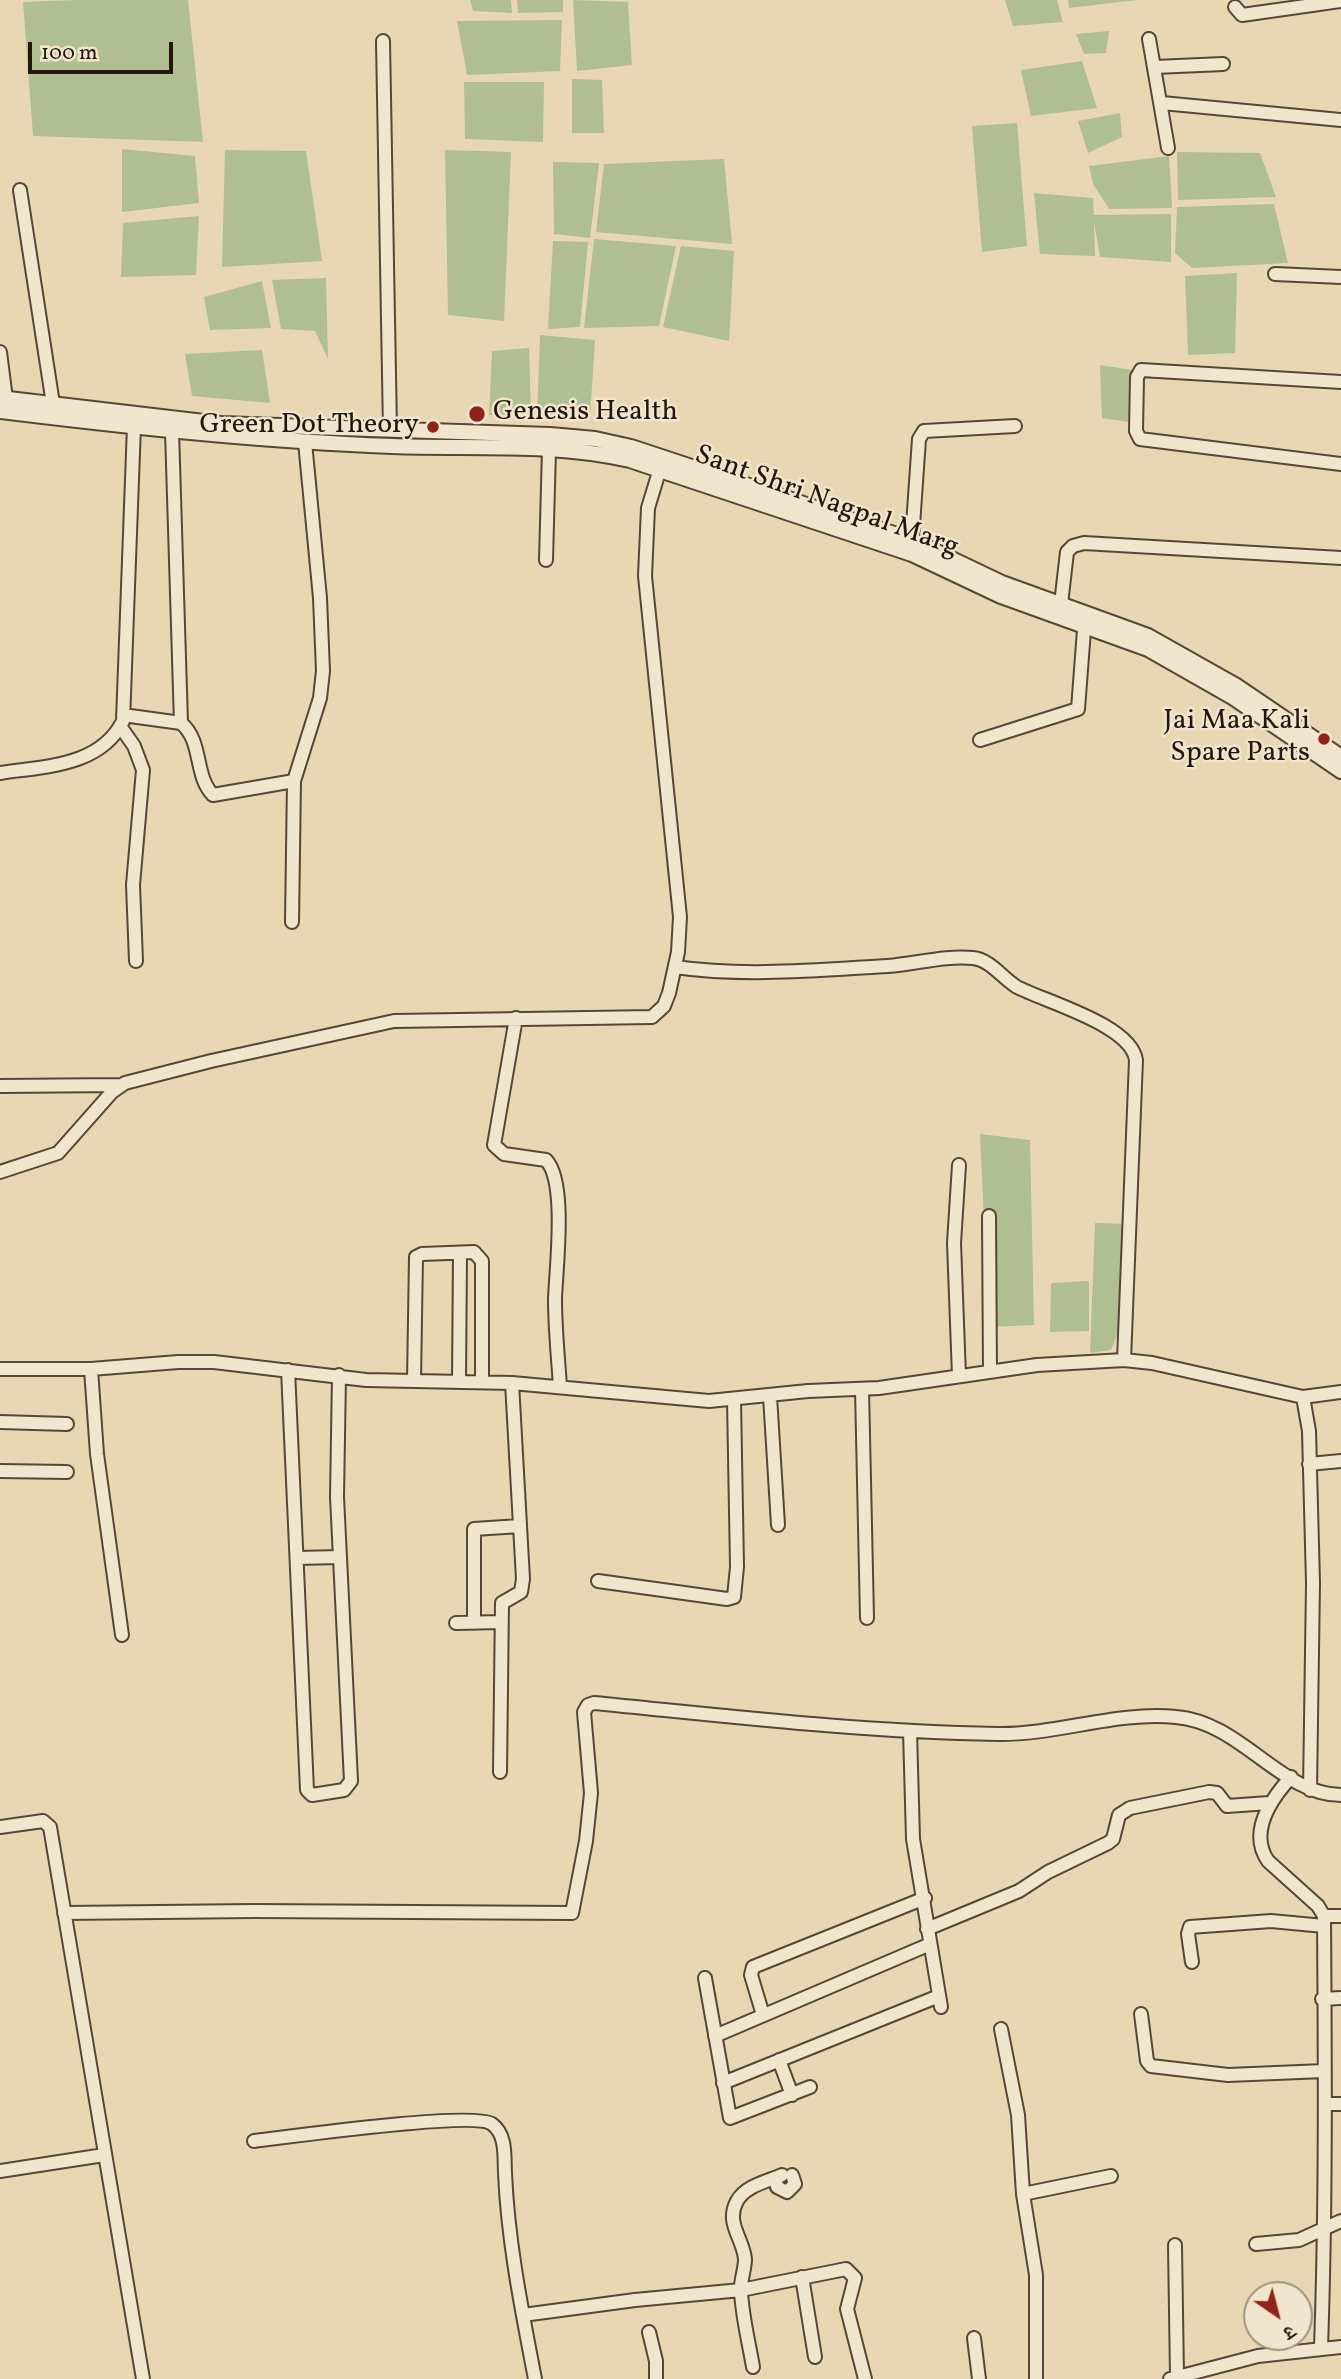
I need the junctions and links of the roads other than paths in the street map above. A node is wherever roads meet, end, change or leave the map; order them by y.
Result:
1 (1341, 1) edge
2 (1235, 7) dead end
3 (1149, 39) dead end
4 (383, 41) dead end
5 (1223, 64) dead end
6 (1155, 67) junction
7 (1162, 103) junction
8 (1341, 120) edge
9 (1168, 148) dead end
10 (20, 190) dead end
11 (1275, 274) dead end
12 (1341, 277) edge
13 (0, 352) edge
14 (1341, 382) edge
15 (2, 403) edge
16 (53, 404) junction
17 (134, 426) junction
18 (1015, 426) dead end
19 (396, 430) junction
20 (172, 431) junction
21 (305, 442) junction
22 (401, 446) junction
23 (549, 449) junction
24 (661, 464) junction
25 (1341, 464) edge
26 (912, 540) junction
27 (1341, 558) edge
28 (546, 560) dead end
29 (1061, 604) junction
30 (1085, 620) junction
31 (122, 721) junction
32 (181, 723) junction
33 (979, 740) dead end
34 (1341, 757) edge
35 (1341, 771) edge
36 (0, 773) edge
37 (294, 781) junction
38 (292, 922) dead end
39 (136, 961) dead end
40 (675, 967) junction
41 (516, 1018) junction
42 (121, 1085) junction
43 (0, 1086) edge
44 (959, 1165) dead end
45 (0, 1172) edge
46 (989, 1216) dead end
47 (460, 1253) junction
48 (1124, 1360) junction
49 (0, 1369) edge
50 (91, 1370) junction
51 (288, 1370) junction
52 (990, 1372) junction
53 (339, 1375) junction
54 (959, 1376) junction
55 (414, 1381) junction
56 (458, 1382) junction
57 (482, 1382) junction
58 (512, 1383) junction
59 (559, 1386) junction
60 (862, 1389) junction
61 (1341, 1392) edge
62 (770, 1396) junction
63 (1303, 1397) junction
64 (734, 1400) junction
65 (0, 1422) edge
66 (67, 1424) dead end
67 (1341, 1461) edge
68 (1309, 1464) junction
69 (0, 1471) edge
70 (67, 1472) dead end
71 (778, 1525) dead end
72 (520, 1526) junction
73 (340, 1557) junction
74 (297, 1558) junction
75 (598, 1580) dead end
76 (867, 1618) dead end
77 (501, 1622) junction
78 (456, 1623) dead end
79 (474, 1623) junction
80 (121, 1636) dead end
81 (910, 1731) junction
82 (500, 1772) dead end
83 (1291, 1777) junction
84 (1310, 1790) junction
85 (1341, 1795) edge
86 (1269, 1803) junction
87 (0, 1827) edge
88 (925, 1898) junction
89 (64, 1913) junction
90 (1341, 1916) edge
91 (1324, 1921) junction
92 (927, 1929) junction
93 (928, 1945) junction
94 (1192, 1962) dead end
95 (705, 1978) dead end
96 (1341, 1998) edge
97 (1322, 1999) junction
98 (1141, 2014) dead end
99 (763, 2015) junction
100 (1002, 2029) dead end
101 (715, 2036) junction
102 (779, 2060) junction
103 (1324, 2071) junction
104 (723, 2083) junction
105 (810, 2087) dead end
106 (792, 2095) junction
107 (1325, 2104) junction
108 (1341, 2104) edge
109 (254, 2141) dead end
110 (104, 2155) junction
111 (0, 2171) edge
112 (1111, 2176) dead end
113 (783, 2177) dead end
114 (1023, 2194) junction
115 (1341, 2221) edge
116 (1325, 2227) junction
117 (1256, 2244) dead end
118 (1175, 2245) dead end
119 (802, 2277) junction
120 (741, 2290) junction
121 (523, 2315) junction
122 (649, 2332) dead end
123 (974, 2338) dead end
124 (1341, 2347) edge
125 (1321, 2348) junction
126 (815, 2357) dead end
127 (753, 2367) dead end
128 (1205, 2374) edge
129 (1174, 2378) edge
130 (143, 2379) edge
131 (535, 2379) edge
132 (656, 2379) edge
133 (864, 2379) edge
134 (979, 2379) edge
135 (1035, 2379) edge

1 - 2 street
3 - 6 street
4 - 19 street
5 - 6 street
6 - 7 street
7 - 8 street
7 - 9 street
10 - 16 street
11 - 12 street
13 - 15 street
14 - 25 street
15 - 16 street, Sant Shri Nagpal Marg
15 - 17 street, Sant Shri Nagpal Marg
16 - 19 street, Sant Shri Nagpal Marg
17 - 20 street, Sant Shri Nagpal Marg
17 - 31 street
18 - 26 street
19 - 22 street
19 - 24 street, Sant Shri Nagpal Marg
20 - 21 street, Sant Shri Nagpal Marg
20 - 32 street
21 - 22 street, Sant Shri Nagpal Marg
21 - 37 street
22 - 23 street, Sant Shri Nagpal Marg
23 - 24 street, Sant Shri Nagpal Marg
23 - 28 street
24 - 26 street, Sant Shri Nagpal Marg
24 - 30 street, Sant Shri Nagpal Marg
24 - 40 street
26 - 29 street, Sant Shri Nagpal Marg
27 - 29 street
29 - 30 street, Sant Shri Nagpal Marg
30 - 33 street
30 - 34 street, Sant Shri Nagpal Marg
30 - 35 street, Sant Shri Nagpal Marg
31 - 32 street
31 - 36 street
31 - 39 street
32 - 37 street
37 - 38 street
40 - 41 street
40 - 48 street
41 - 42 street
41 - 59 street
42 - 43 street
42 - 45 street
44 - 54 street
46 - 52 street
47 - 55 street
47 - 56 street
47 - 57 street
48 - 52 street
48 - 63 street
49 - 50 street
50 - 51 street
50 - 80 street
51 - 53 street
51 - 74 street
52 - 54 street
53 - 55 street
53 - 73 street
54 - 60 street
55 - 56 street
56 - 57 street
57 - 58 street
58 - 59 street
58 - 72 street
59 - 64 street
60 - 62 street
60 - 76 street
61 - 63 street
62 - 64 street
62 - 71 street
63 - 68 street
64 - 75 street
65 - 66 street
67 - 68 street
68 - 84 street
69 - 70 street
72 - 77 street
72 - 79 street
73 - 74 street
73 - 74 street
77 - 79 street
77 - 82 street
78 - 79 street
81 - 83 street
81 - 88 street
81 - 89 street
83 - 84 street
83 - 86 street
84 - 85 street
86 - 91 street
86 - 92 street
87 - 89 street
88 - 92 street
88 - 99 street
89 - 110 street
90 - 91 street
91 - 94 street
91 - 97 street
92 - 93 street
93 - 99 street
93 - 102 street
95 - 101 street
96 - 97 street
97 - 103 street
98 - 103 street
99 - 101 street
100 - 114 street
101 - 104 street
102 - 104 street
102 - 106 street
103 - 107 street
104 - 106 street
105 - 106 street
107 - 108 street
107 - 116 street
109 - 121 street
110 - 111 street
110 - 130 street
112 - 114 street
113 - 120 street
114 - 135 street
115 - 116 street
116 - 117 street
116 - 125 street
118 - 129 street
119 - 120 street
119 - 126 street
119 - 133 street
120 - 121 street
120 - 127 street
121 - 131 street
122 - 132 street
123 - 134 street
124 - 125 street
125 - 128 street
128 - 129 street

